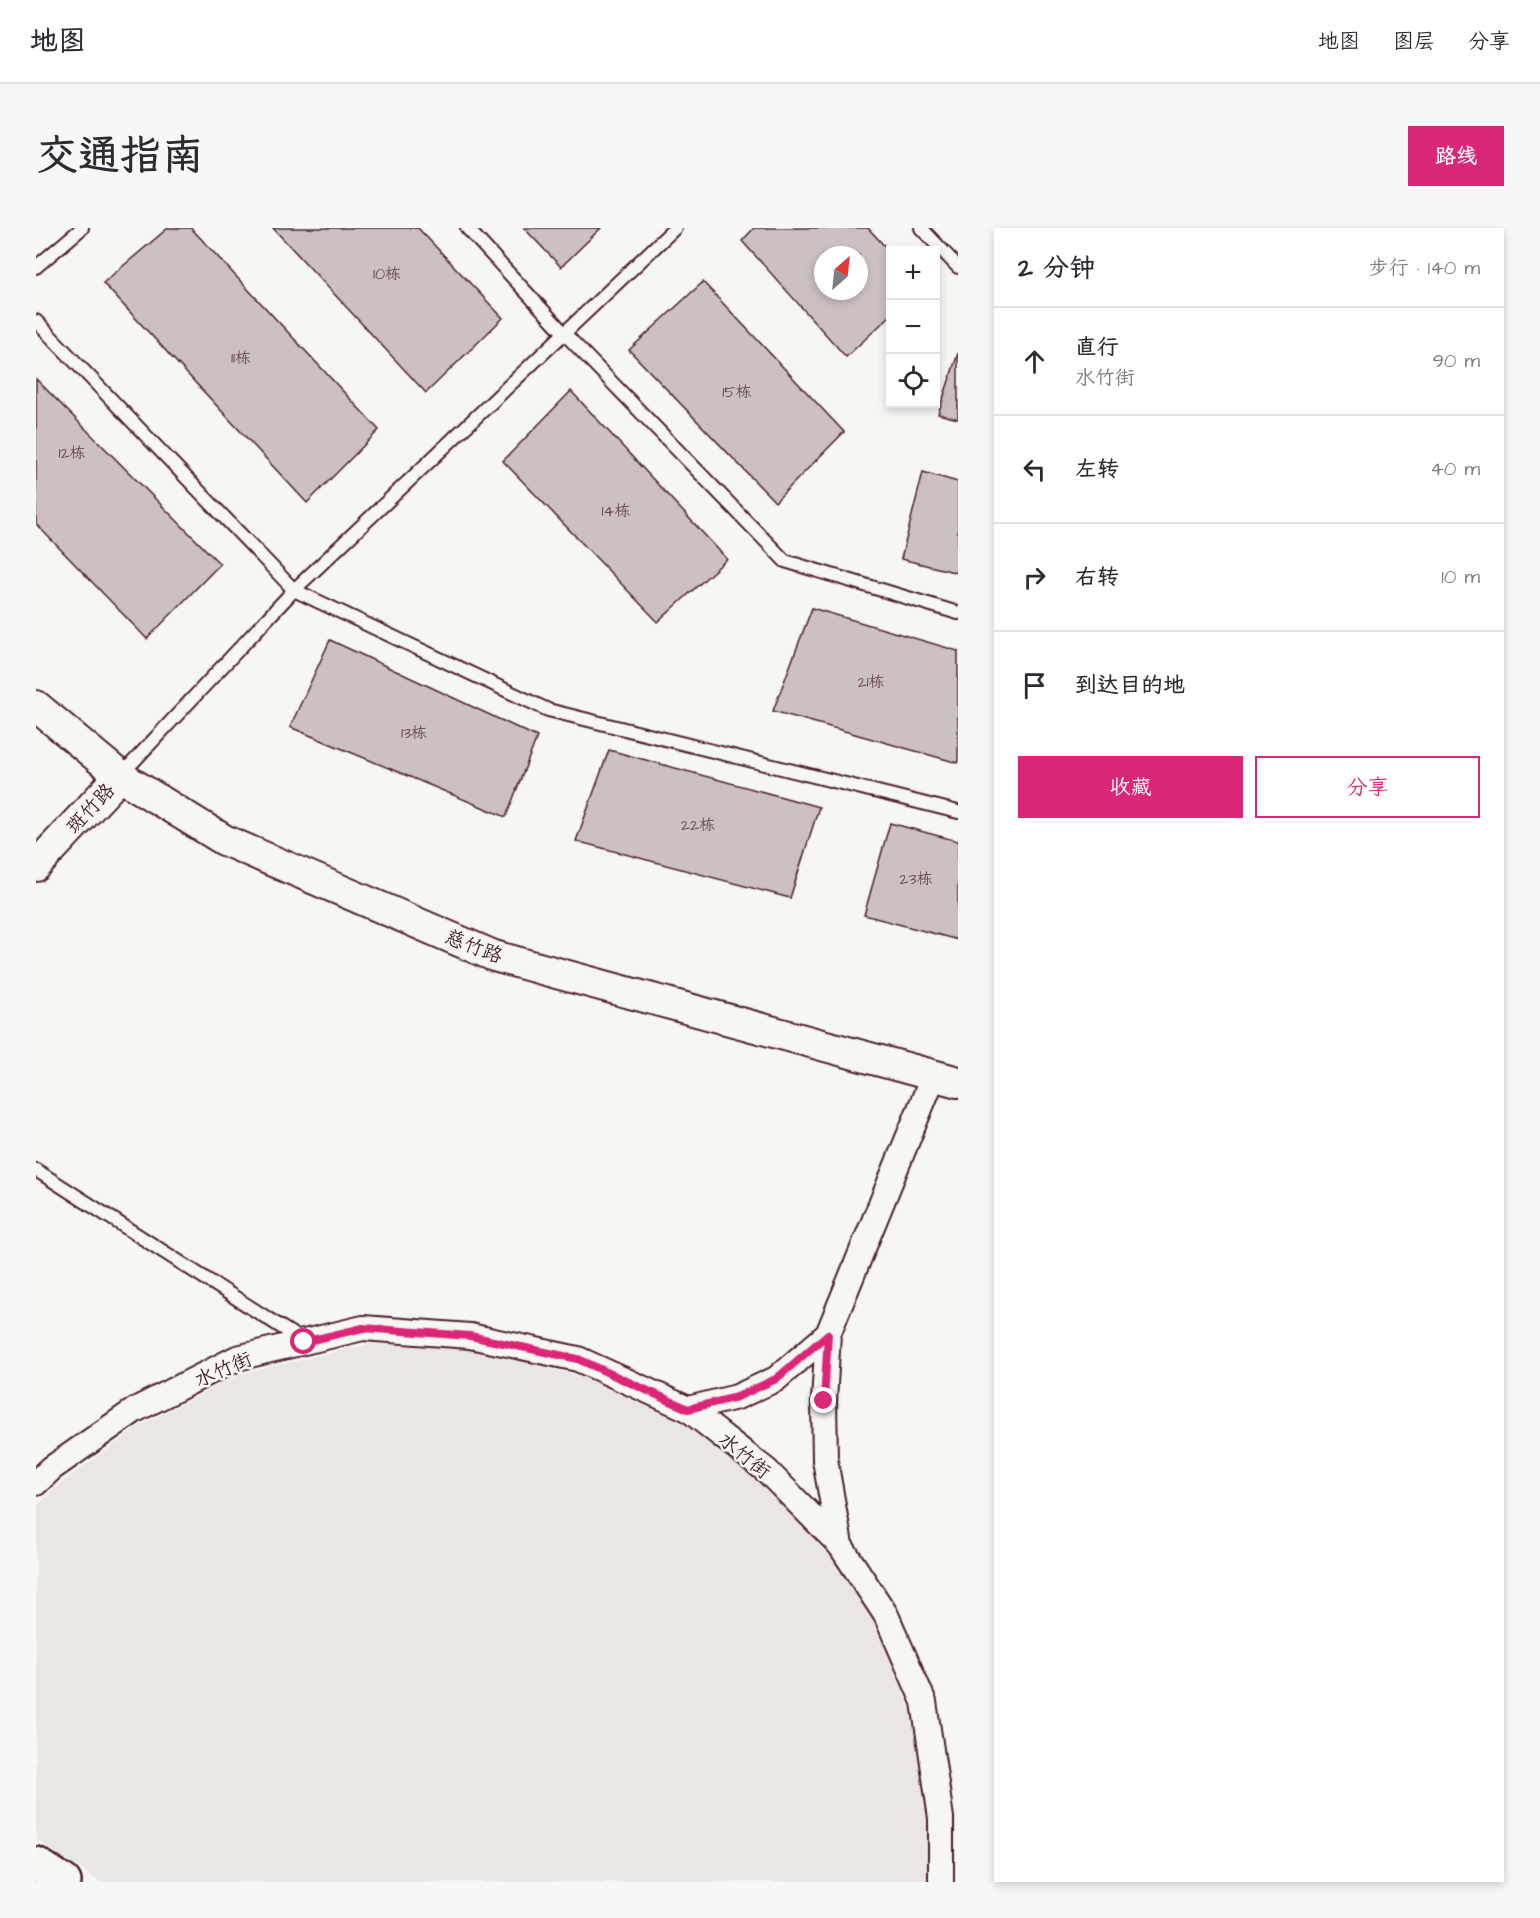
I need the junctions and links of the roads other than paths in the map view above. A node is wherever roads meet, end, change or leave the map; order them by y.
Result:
1 (82, 228) edge
2 (467, 228) edge
3 (675, 228) edge
4 (921, 228) edge
5 (36, 267) edge
6 (958, 267) edge
7 (36, 321) edge
8 (564, 333) junction
9 (294, 590) junction
10 (958, 613) edge
11 (36, 706) edge
12 (120, 776) junction
13 (958, 812) edge
14 (36, 866) edge
15 (946, 1079) edge
16 (36, 1170) edge
17 (828, 1334) junction
18 (304, 1342) junction
19 (688, 1409) junction
20 (36, 1483) edge
21 (840, 1545) junction
22 (36, 1864) edge
23 (64, 1882) edge
24 (942, 1882) edge

1 - 5 lane
2 - 8 lane
3 - 8 lane
4 - 6 lane
7 - 9 lane
8 - 9 lane
8 - 10 lane
9 - 12 lane
9 - 13 lane
11 - 12 street, 慈竹路
12 - 14 street, 斑竹路
12 - 15 street, 慈竹路
15 - 17 street
16 - 18 lane
17 - 19 street
17 - 21 street
18 - 19 street, 水竹街
18 - 20 street, 水竹街
19 - 21 street, 水竹街
21 - 24 street, 水竹街
22 - 23 main road

